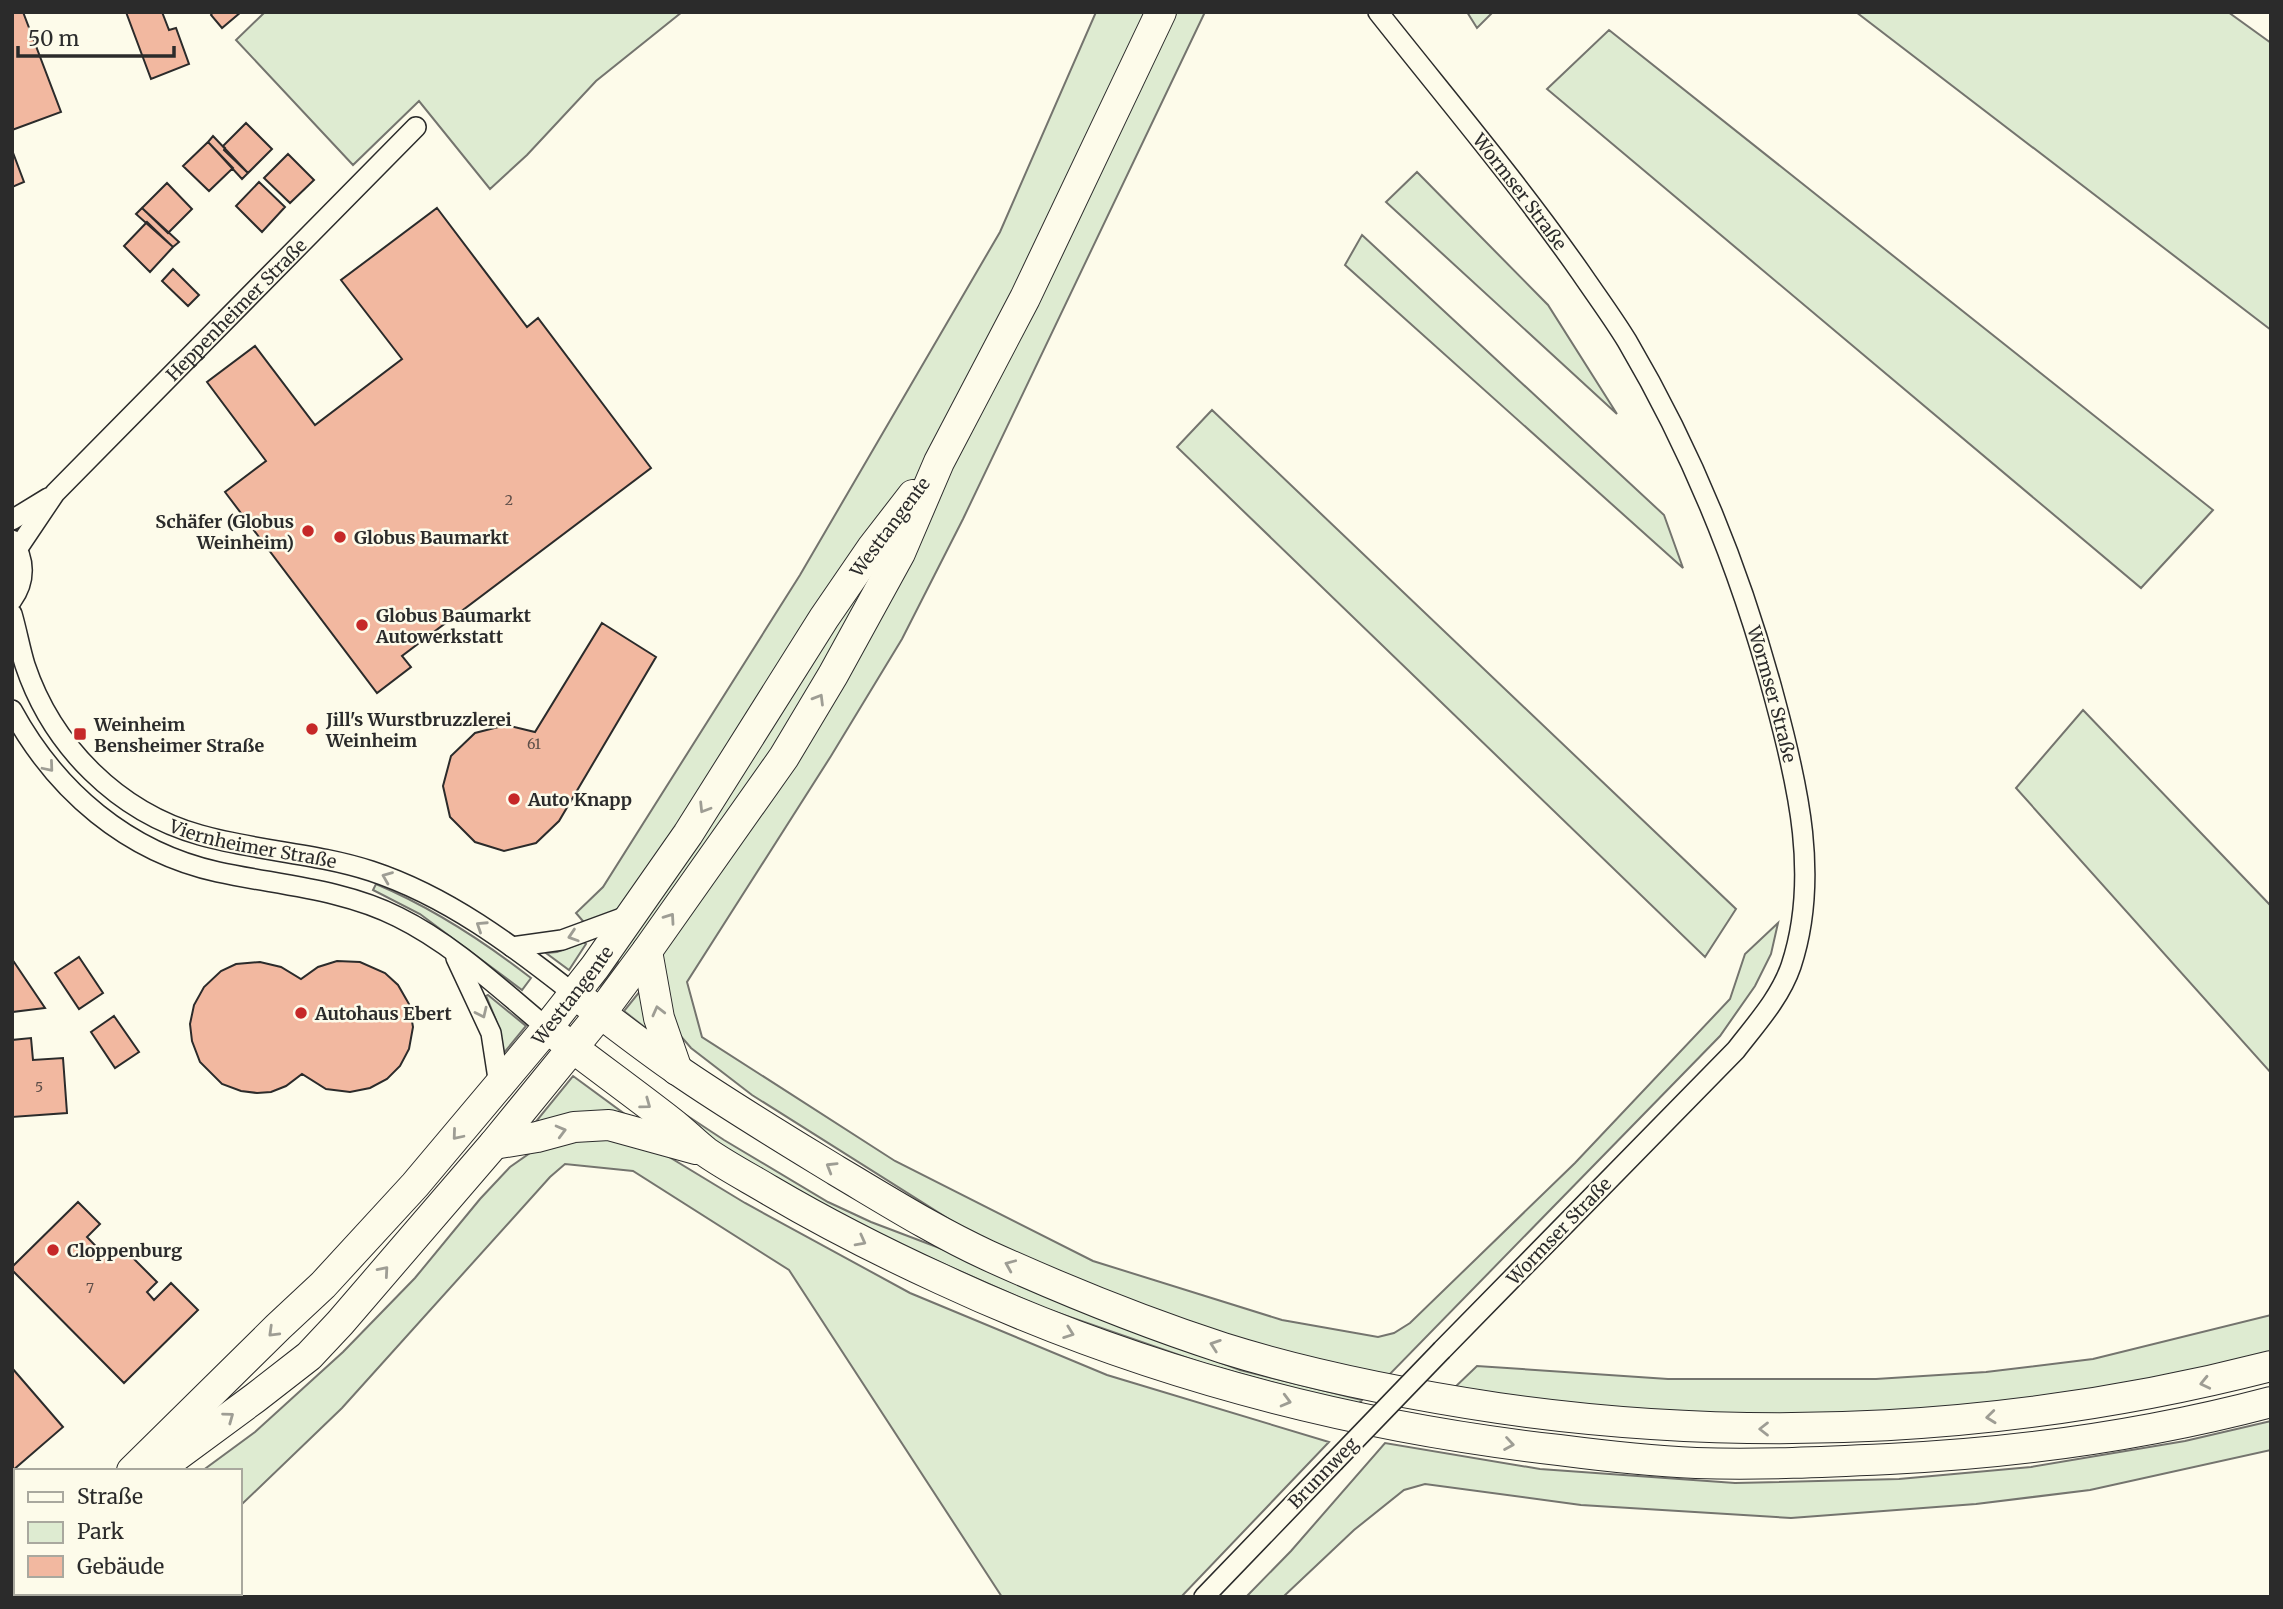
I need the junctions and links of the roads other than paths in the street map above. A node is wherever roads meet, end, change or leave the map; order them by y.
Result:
1 (1161, 12) edge
2 (1378, 12) edge
3 (415, 127) dead end
4 (939, 462) junction
5 (55, 494) junction
6 (12, 520) edge
7 (15, 544) edge
8 (12, 600) edge
9 (12, 614) edge
10 (12, 710) edge
11 (631, 915) junction
12 (512, 947) junction
13 (452, 951) junction
14 (648, 951) junction
15 (573, 994) junction
16 (601, 1013) junction
17 (547, 1028) junction
18 (572, 1048) junction
19 (677, 1070) junction
20 (499, 1085) junction
21 (494, 1144) junction
22 (706, 1152) junction
23 (1442, 1350) joint
24 (2271, 1366) edge
25 (2271, 1402) edge
26 (134, 1469) edge
27 (159, 1469) edge
28 (1204, 1597) edge

1 - 4 main road, Westtangente
2 - 23 street, Wormser Straße
3 - 5 street, Heppenheimer Straße
4 -> 11 main road, Westtangente
14 -> 4 main road, Westtangente
5 - 6 street, Heppenheimer Straße
5 - 7 street, Heppenheimer Straße
7 - 8 street
12 -> 9 street, Viernheimer Straße
10 -> 13 street, Viernheimer Straße
11 -> 12 street
11 - 15 main road, Westtangente
12 - 15 street, Viernheimer Straße
13 - 17 street, Viernheimer Straße
13 -> 20 street
14 - 16 main road, Westtangente
19 -> 14 main road
15 - 16 main road
15 - 17 main road, Westtangente
16 - 18 main road, Westtangente
16 - 19 main road
17 - 18 main road
17 - 20 main road, Westtangente
18 - 21 main road, Westtangente
18 -> 22 main road
24 -> 19 main road
20 -> 26 main road, Westtangente
21 -> 22 main road
27 -> 21 main road, Westtangente
22 -> 25 main road
23 - 28 street, Brunnweg, bridge

